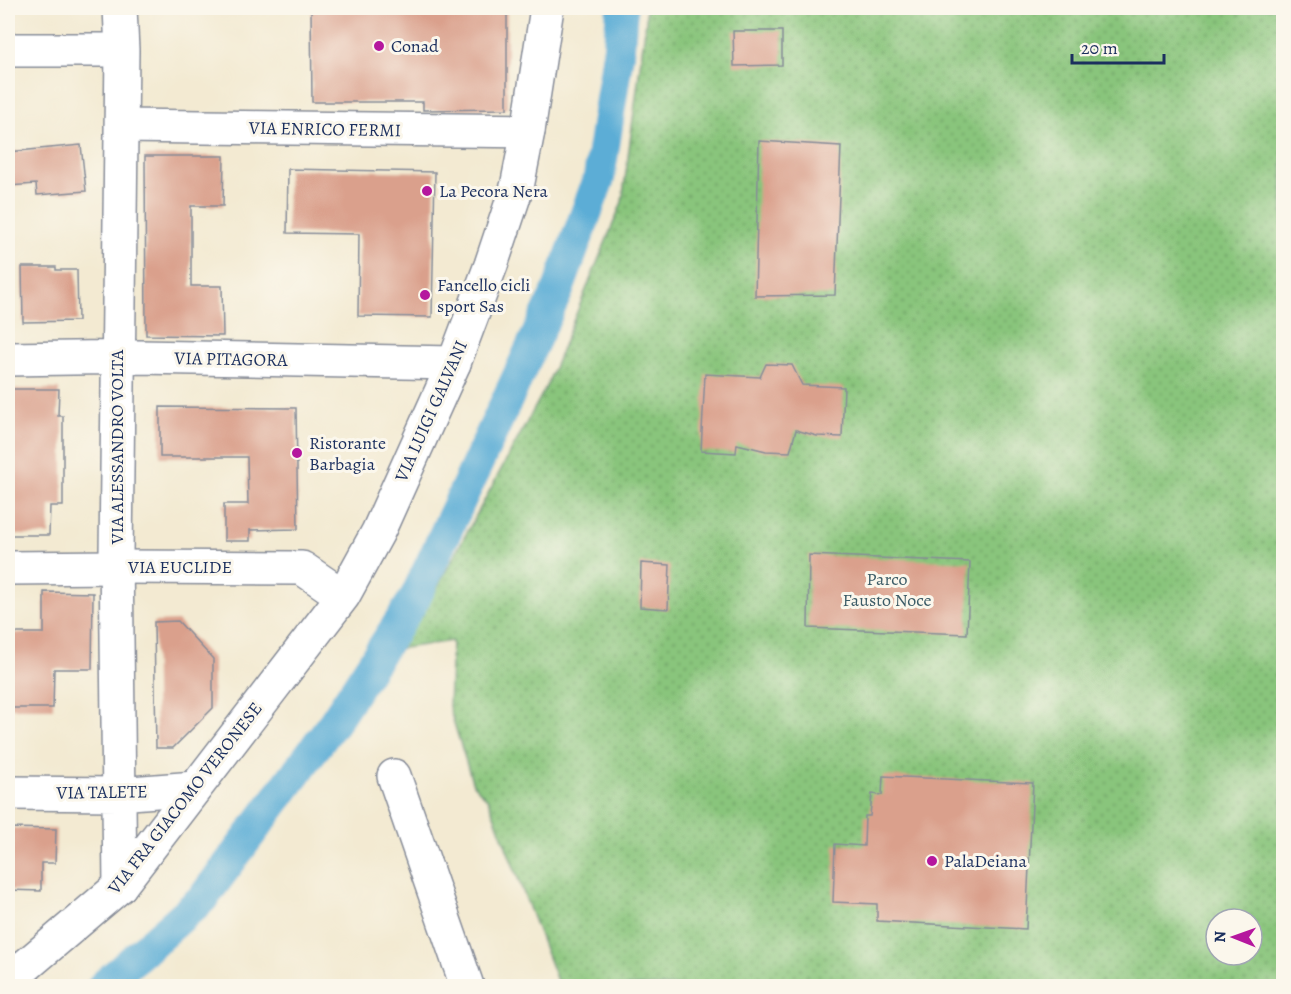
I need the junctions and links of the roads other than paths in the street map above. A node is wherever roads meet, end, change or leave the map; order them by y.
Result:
1 (120, 8) edge
2 (547, 8) edge
3 (8, 50) edge
4 (122, 50) junction
5 (121, 126) junction
6 (528, 131) junction
7 (118, 357) junction
8 (8, 359) edge
9 (454, 363) junction
10 (117, 567) junction
11 (8, 568) edge
12 (343, 596) junction
13 (394, 776) dead end
14 (195, 788) junction
15 (8, 793) edge
16 (118, 794) junction
17 (120, 886) junction
18 (8, 981) edge
19 (467, 987) edge

1 - 4 street, VIA ALESSANDRO VOLTA
2 - 6 street, VIA LUIGI GALVANI
3 - 4 street
4 - 5 street, VIA ALESSANDRO VOLTA
5 - 6 street, VIA ENRICO FERMI
5 - 7 street, VIA ALESSANDRO VOLTA
6 - 9 street, VIA LUIGI GALVANI
7 - 8 street, VIA PITAGORA
7 - 9 street, VIA PITAGORA
7 - 10 street, VIA ALESSANDRO VOLTA
9 - 12 street, VIA LUIGI GALVANI
10 - 11 street, VIA EUCLIDE
10 - 12 street, VIA EUCLIDE
10 - 16 street, VIA ALESSANDRO VOLTA
12 - 14 street, VIA FRA GIACOMO VERONESE
13 - 19 street
14 - 16 street, VIA TALETE
14 - 17 street, VIA FRA GIACOMO VERONESE
15 - 16 street, VIA TALETE
16 - 17 street, VIA ALESSANDRO VOLTA
17 - 18 street, VIA FRA GIACOMO VERONESE

